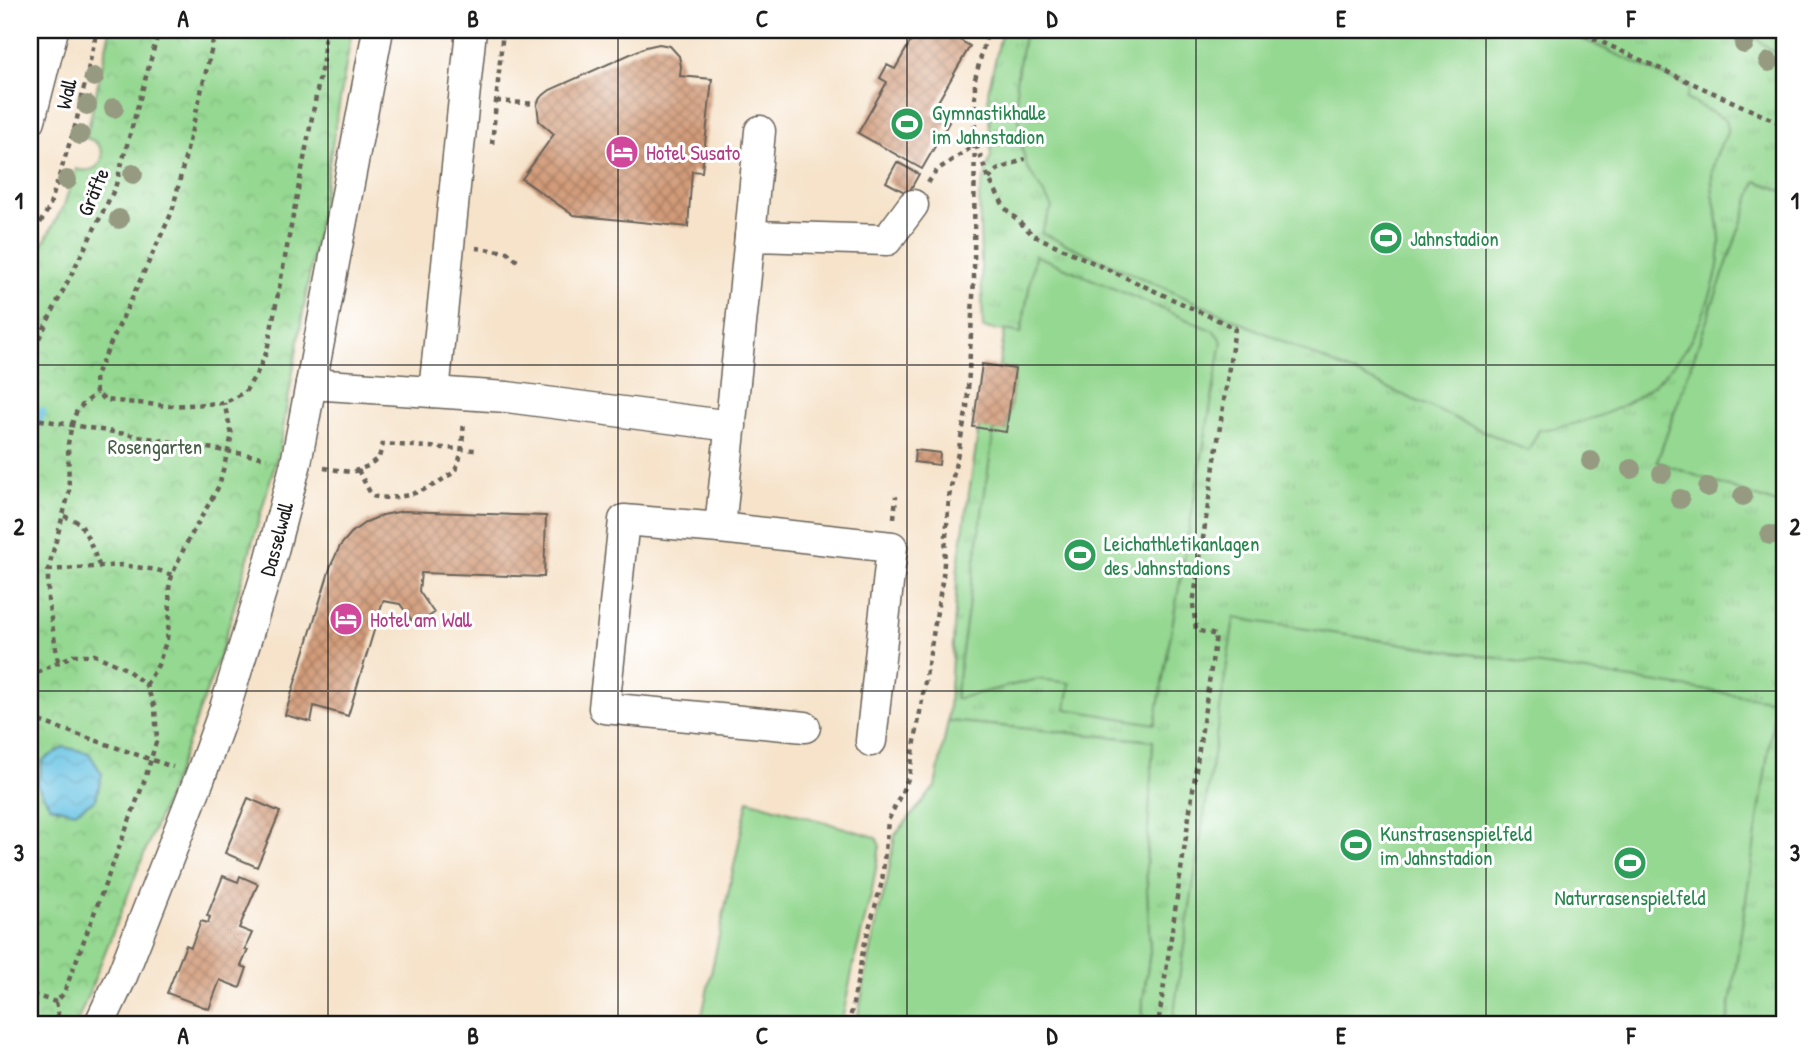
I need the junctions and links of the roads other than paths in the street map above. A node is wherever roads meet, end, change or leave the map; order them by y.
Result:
1 (53, 30) edge
2 (378, 30) edge
3 (471, 30) edge
4 (30, 120) edge
5 (760, 131) dead end
6 (913, 205) road end
7 (750, 236) junction
8 (311, 384) junction
9 (434, 392) junction
10 (731, 426) junction
11 (720, 528) junction
12 (805, 727) dead end
13 (871, 741) dead end
14 (99, 1025) edge

1 - 4 street
2 - 8 street, Dasselwall
3 - 9 street
5 - 7 street
6 - 7 street
7 - 10 street
8 - 9 street
8 - 14 street, Dasselwall
9 - 10 street
10 - 11 street
11 - 12 street
11 - 13 street

